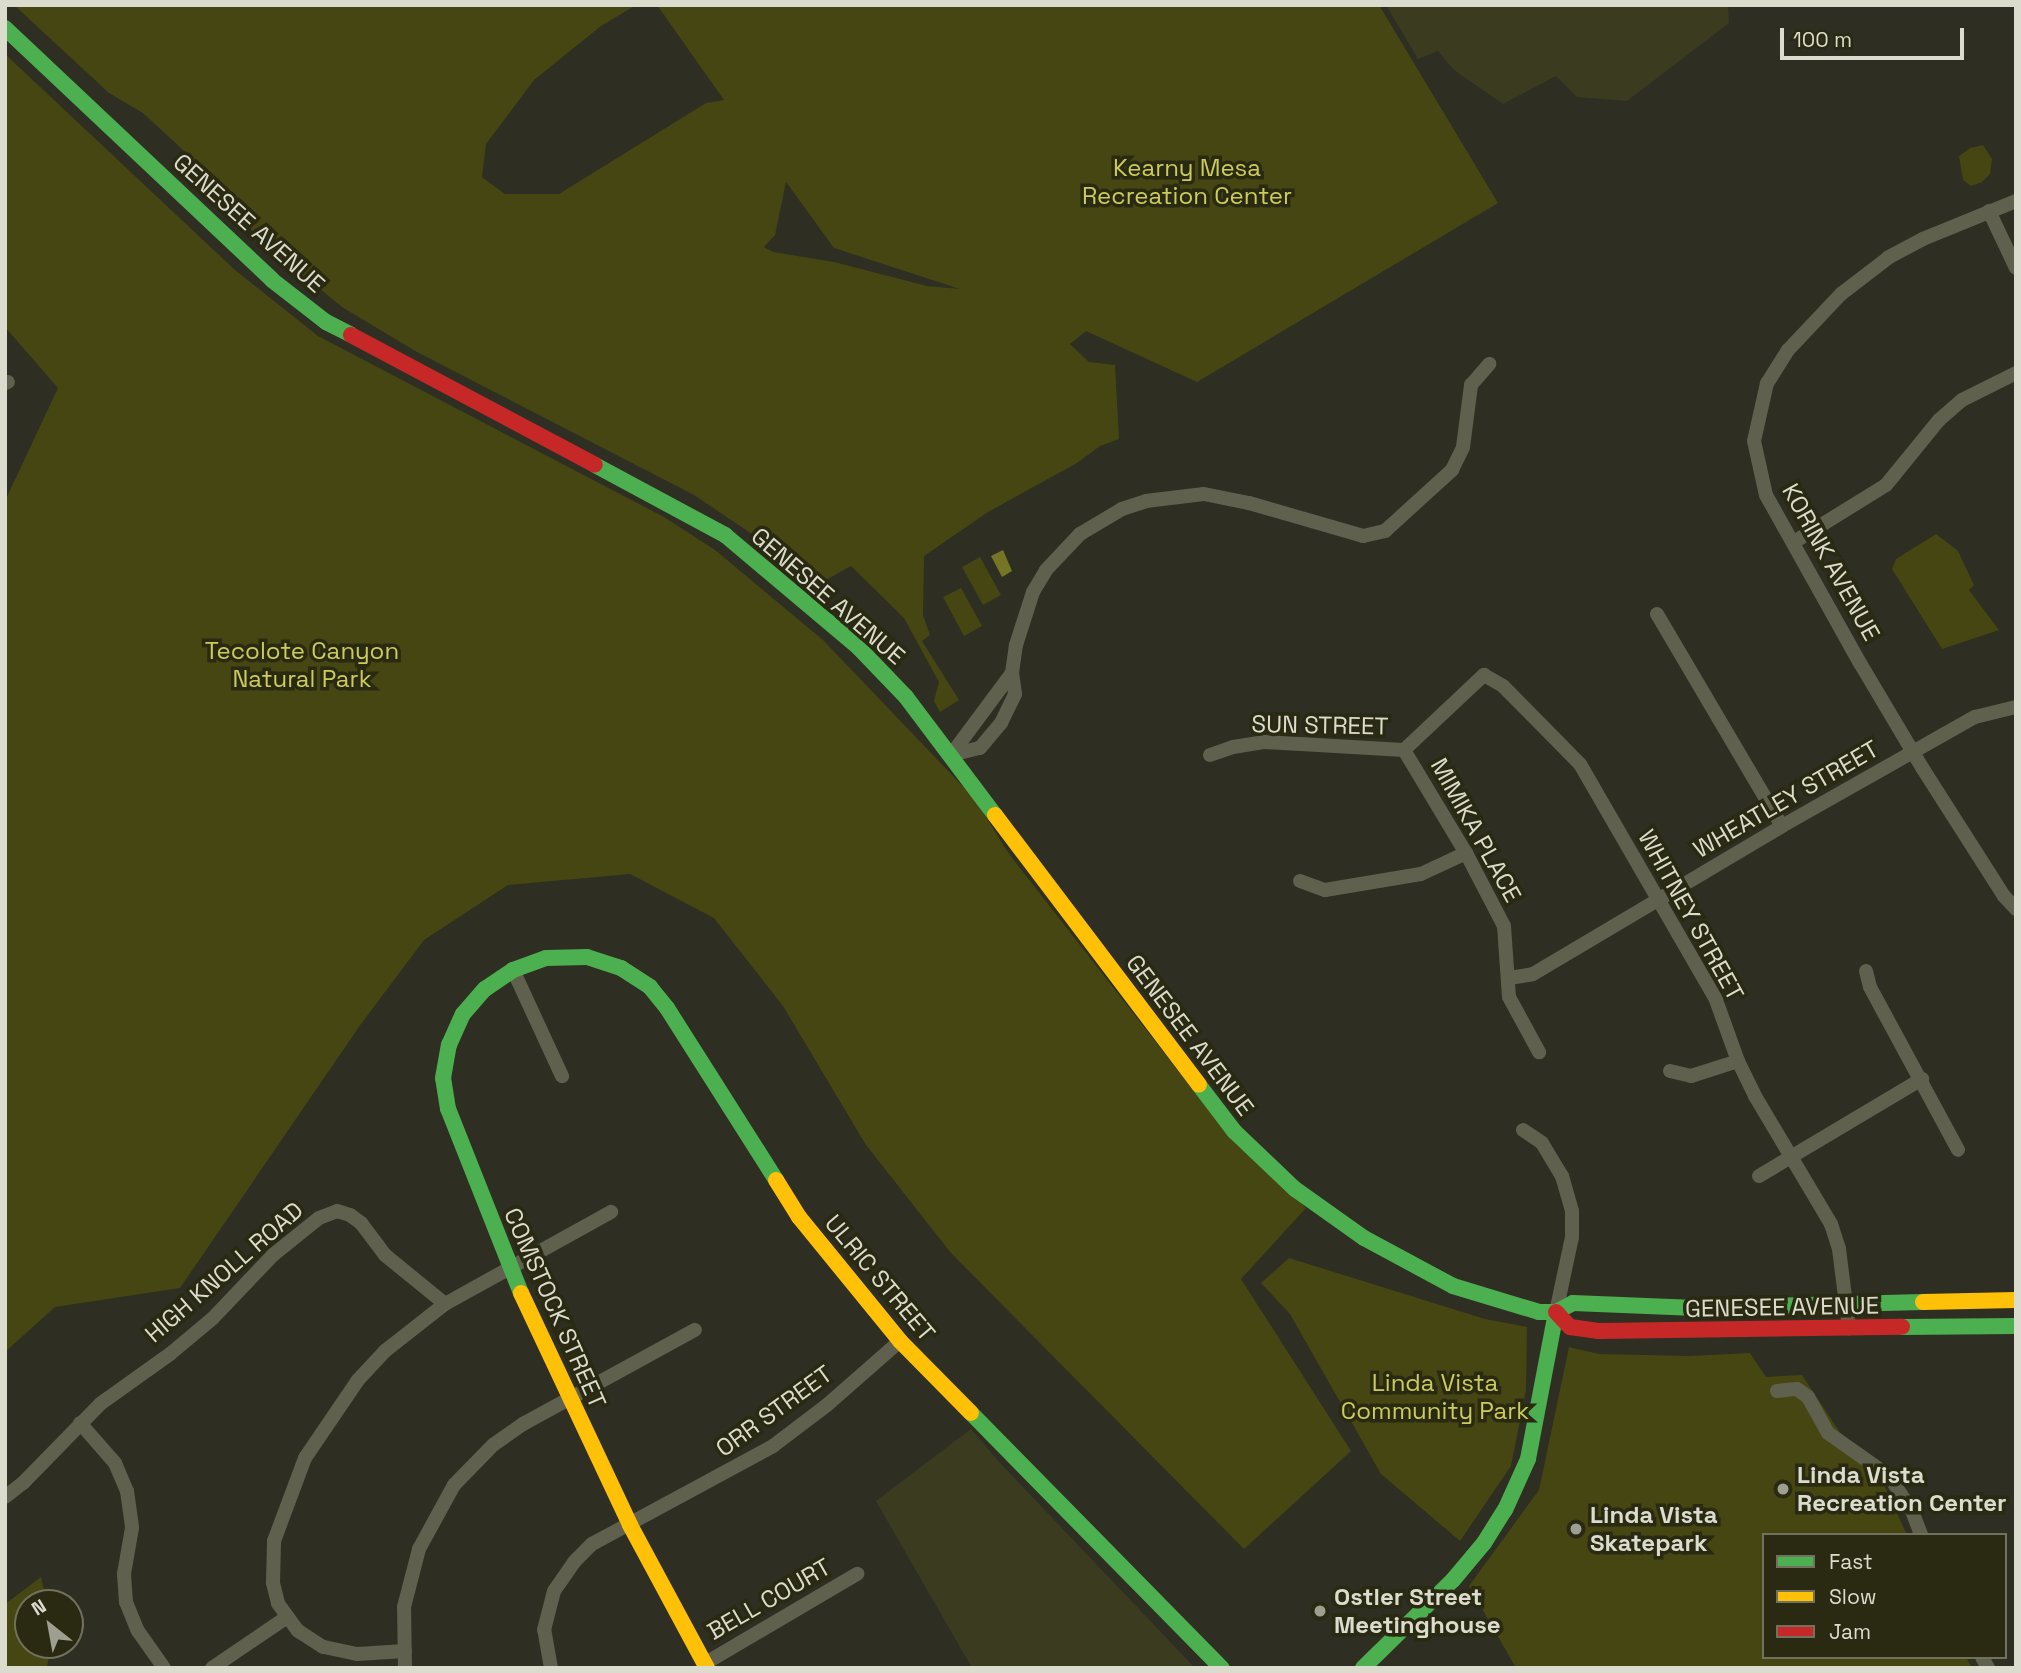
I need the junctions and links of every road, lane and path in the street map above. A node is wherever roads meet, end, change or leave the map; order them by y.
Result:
1 (5, 28) edge
2 (2016, 201) edge
3 (1989, 211) junction
4 (2016, 268) edge
5 (1489, 365) dead end
6 (2016, 373) edge
7 (1794, 542) junction
8 (1657, 614) dead end
9 (1013, 673) junction
10 (1484, 675) joint
11 (2016, 707) edge
12 (1404, 750) junction
13 (1912, 751) junction
14 (951, 755) junction
15 (1210, 755) dead end
16 (1782, 826) junction
17 (1466, 853) junction
18 (1300, 881) dead end
19 (1657, 901) junction
20 (2016, 909) edge
21 (513, 970) junction
22 (1866, 971) dead end
23 (1509, 978) junction
24 (1539, 1052) dead end
25 (1738, 1061) junction
26 (1670, 1071) dead end
27 (562, 1076) dead end
28 (1922, 1079) junction
29 (1523, 1130) dead end
30 (1958, 1150) dead end
31 (1791, 1159) junction
32 (1759, 1176) dead end
33 (611, 1212) dead end
34 (510, 1269) junction
35 (2016, 1300) edge
36 (445, 1304) junction
37 (1846, 1304) junction
38 (1556, 1312) junction
39 (2016, 1326) edge
40 (1850, 1328) junction
41 (695, 1330) dead end
42 (900, 1341) junction
43 (1777, 1391) dead end
44 (569, 1399) junction
45 (80, 1423) junction
46 (5, 1497) edge
47 (630, 1525) junction
48 (1920, 1533) edge
49 (857, 1574) dead end
50 (287, 1617) junction
51 (405, 1651) junction
52 (705, 1666) edge
53 (164, 1668) edge
54 (212, 1668) edge
55 (405, 1668) edge
56 (551, 1668) edge
57 (1222, 1668) edge
58 (1363, 1668) edge

1 - 14 main road, GENESEE AVENUE
2 - 3 street, KORINK AVENUE
3 - 4 street
3 - 7 street, KORINK AVENUE
5 - 9 street
6 - 7 street
7 - 13 street, KORINK AVENUE
8 - 16 street
9 - 14 street
9 - 14 street
10 - 12 street, SUN STREET
10 - 19 street, WHITNEY STREET
11 - 13 street, WHEATLEY STREET
12 - 15 street, SUN STREET
12 - 17 street, MIMIKA PLACE
13 - 16 street, WHEATLEY STREET
13 - 20 street, KORINK AVENUE
14 - 38 main road, GENESEE AVENUE
16 - 19 street, WHEATLEY STREET
17 - 18 street
17 - 23 street, MIMIKA PLACE
19 - 23 street, WHEATLEY STREET
19 - 25 street, WHITNEY STREET
21 - 27 street
21 - 34 main road, COMSTOCK STREET
21 - 42 main road, ULRIC STREET
22 - 28 street
23 - 24 street, MIMIKA PLACE
25 - 26 street
25 - 31 street, WHITNEY STREET
28 - 30 street
28 - 31 street
29 - 38 street
31 - 32 street
31 - 37 street, WHITNEY STREET
33 - 34 street
34 - 36 street
34 - 44 main road, COMSTOCK STREET
35 - 37 main road, GENESEE AVENUE
36 - 45 street, HIGH KNOLL ROAD
36 - 50 street
37 - 38 main road, GENESEE AVENUE
37 - 40 street, WHITNEY STREET
38 - 40 main road, GENESEE AVENUE
38 - 58 main road
39 - 40 main road, GENESEE AVENUE
41 - 44 street
42 - 47 street, ORR STREET
42 - 57 main road, ULRIC STREET
43 - 48 street
44 - 47 main road, COMSTOCK STREET
44 - 51 street
45 - 46 street, HIGH KNOLL ROAD
45 - 53 street
47 - 52 main road, COMSTOCK STREET
47 - 56 street, ORR STREET
49 - 52 street, BELL COURT
50 - 51 street
50 - 54 street
51 - 55 street

